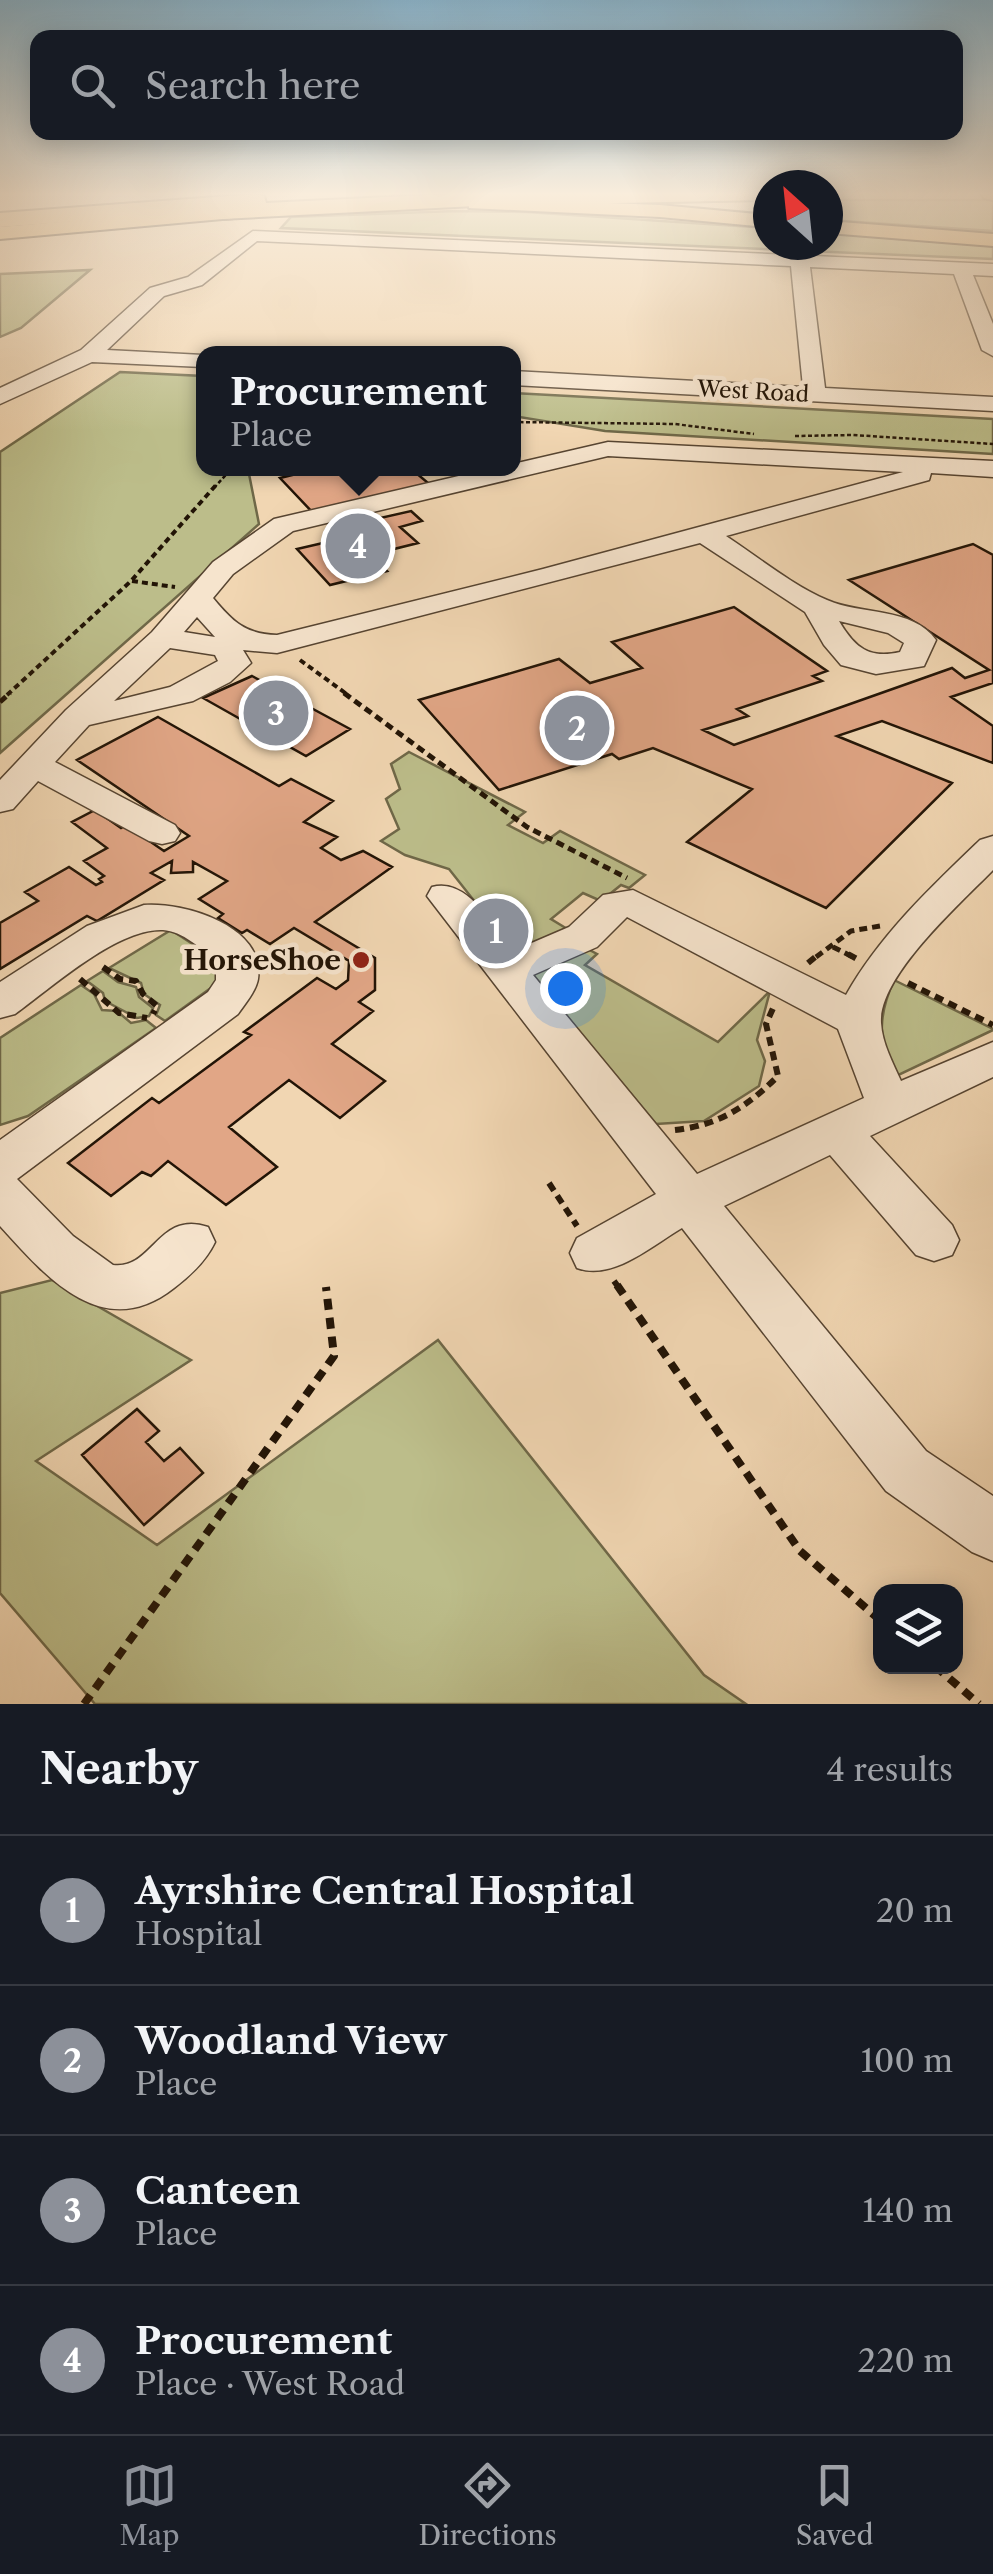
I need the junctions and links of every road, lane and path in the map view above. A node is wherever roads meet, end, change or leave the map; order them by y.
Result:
1 (205, 273) edge
2 (801, 273) edge
3 (963, 273) edge
4 (990, 337) edge
5 (89, 355) junction
6 (196, 361) edge
7 (521, 378) edge
8 (815, 395) junction
9 (0, 397) edge
10 (993, 404) edge
11 (521, 422) edge
12 (752, 433) dead end
13 (788, 436) dead end
14 (993, 444) edge
15 (521, 469) edge
16 (993, 470) edge
17 (899, 472) junction
18 (225, 476) edge
19 (493, 476) edge
20 (705, 535) junction
21 (132, 581) junction
22 (200, 594) junction
23 (817, 608) dead end
24 (163, 638) junction
25 (278, 644) junction
26 (0, 702) edge
27 (78, 718) junction
28 (34, 765) junction
29 (0, 800) edge
30 (162, 833) dead end
31 (993, 848) edge
32 (630, 879) dead end
33 (446, 896) dead end
34 (926, 917) junction
35 (833, 948) junction
36 (101, 965) dead end
37 (883, 970) junction
38 (504, 971) junction
39 (775, 977) junction
40 (80, 979) dead end
41 (0, 1003) edge
42 (858, 1020) junction
43 (993, 1025) edge
44 (993, 1058) edge
45 (890, 1106) junction
46 (836, 1131) junction
47 (632, 1133) junction
48 (0, 1166) edge
49 (548, 1183) dead end
50 (0, 1193) edge
51 (686, 1200) junction
52 (934, 1240) dead end
53 (190, 1242) dead end
54 (595, 1253) junction
55 (326, 1287) dead end
56 (993, 1532) edge
57 (873, 1614) edge
58 (944, 1674) edge
59 (84, 1704) edge
60 (979, 1704) edge

1 - 5 street
2 - 8 street
3 - 4 street
5 - 6 street
5 - 9 street
7 - 8 street, West Road
8 - 10 street, West Road
11 - 12 path
13 - 14 path
15 - 17 street
16 - 17 street
17 - 20 street
18 - 21 path
19 - 22 street
20 - 23 street
20 - 25 street
21 - 22 path
21 - 26 path
22 - 24 street
22 - 25 street
24 - 27 street
24 - 27 street
25 - 32 path
27 - 28 street
28 - 29 street
28 - 30 street
31 - 34 street
33 - 38 street
34 - 35 path
34 - 37 street
35 - 37 path
35 - 39 path
36 - 40 path
37 - 42 street
37 - 43 path
38 - 39 street
38 - 47 street
39 - 42 street
39 - 47 path
41 - 48 street
42 - 45 street
44 - 45 street
45 - 46 street
46 - 51 street
46 - 52 street
47 - 51 street
49 - 54 path
50 - 53 street
51 - 54 street
51 - 56 street
54 - 57 path
55 - 59 path
58 - 60 path

